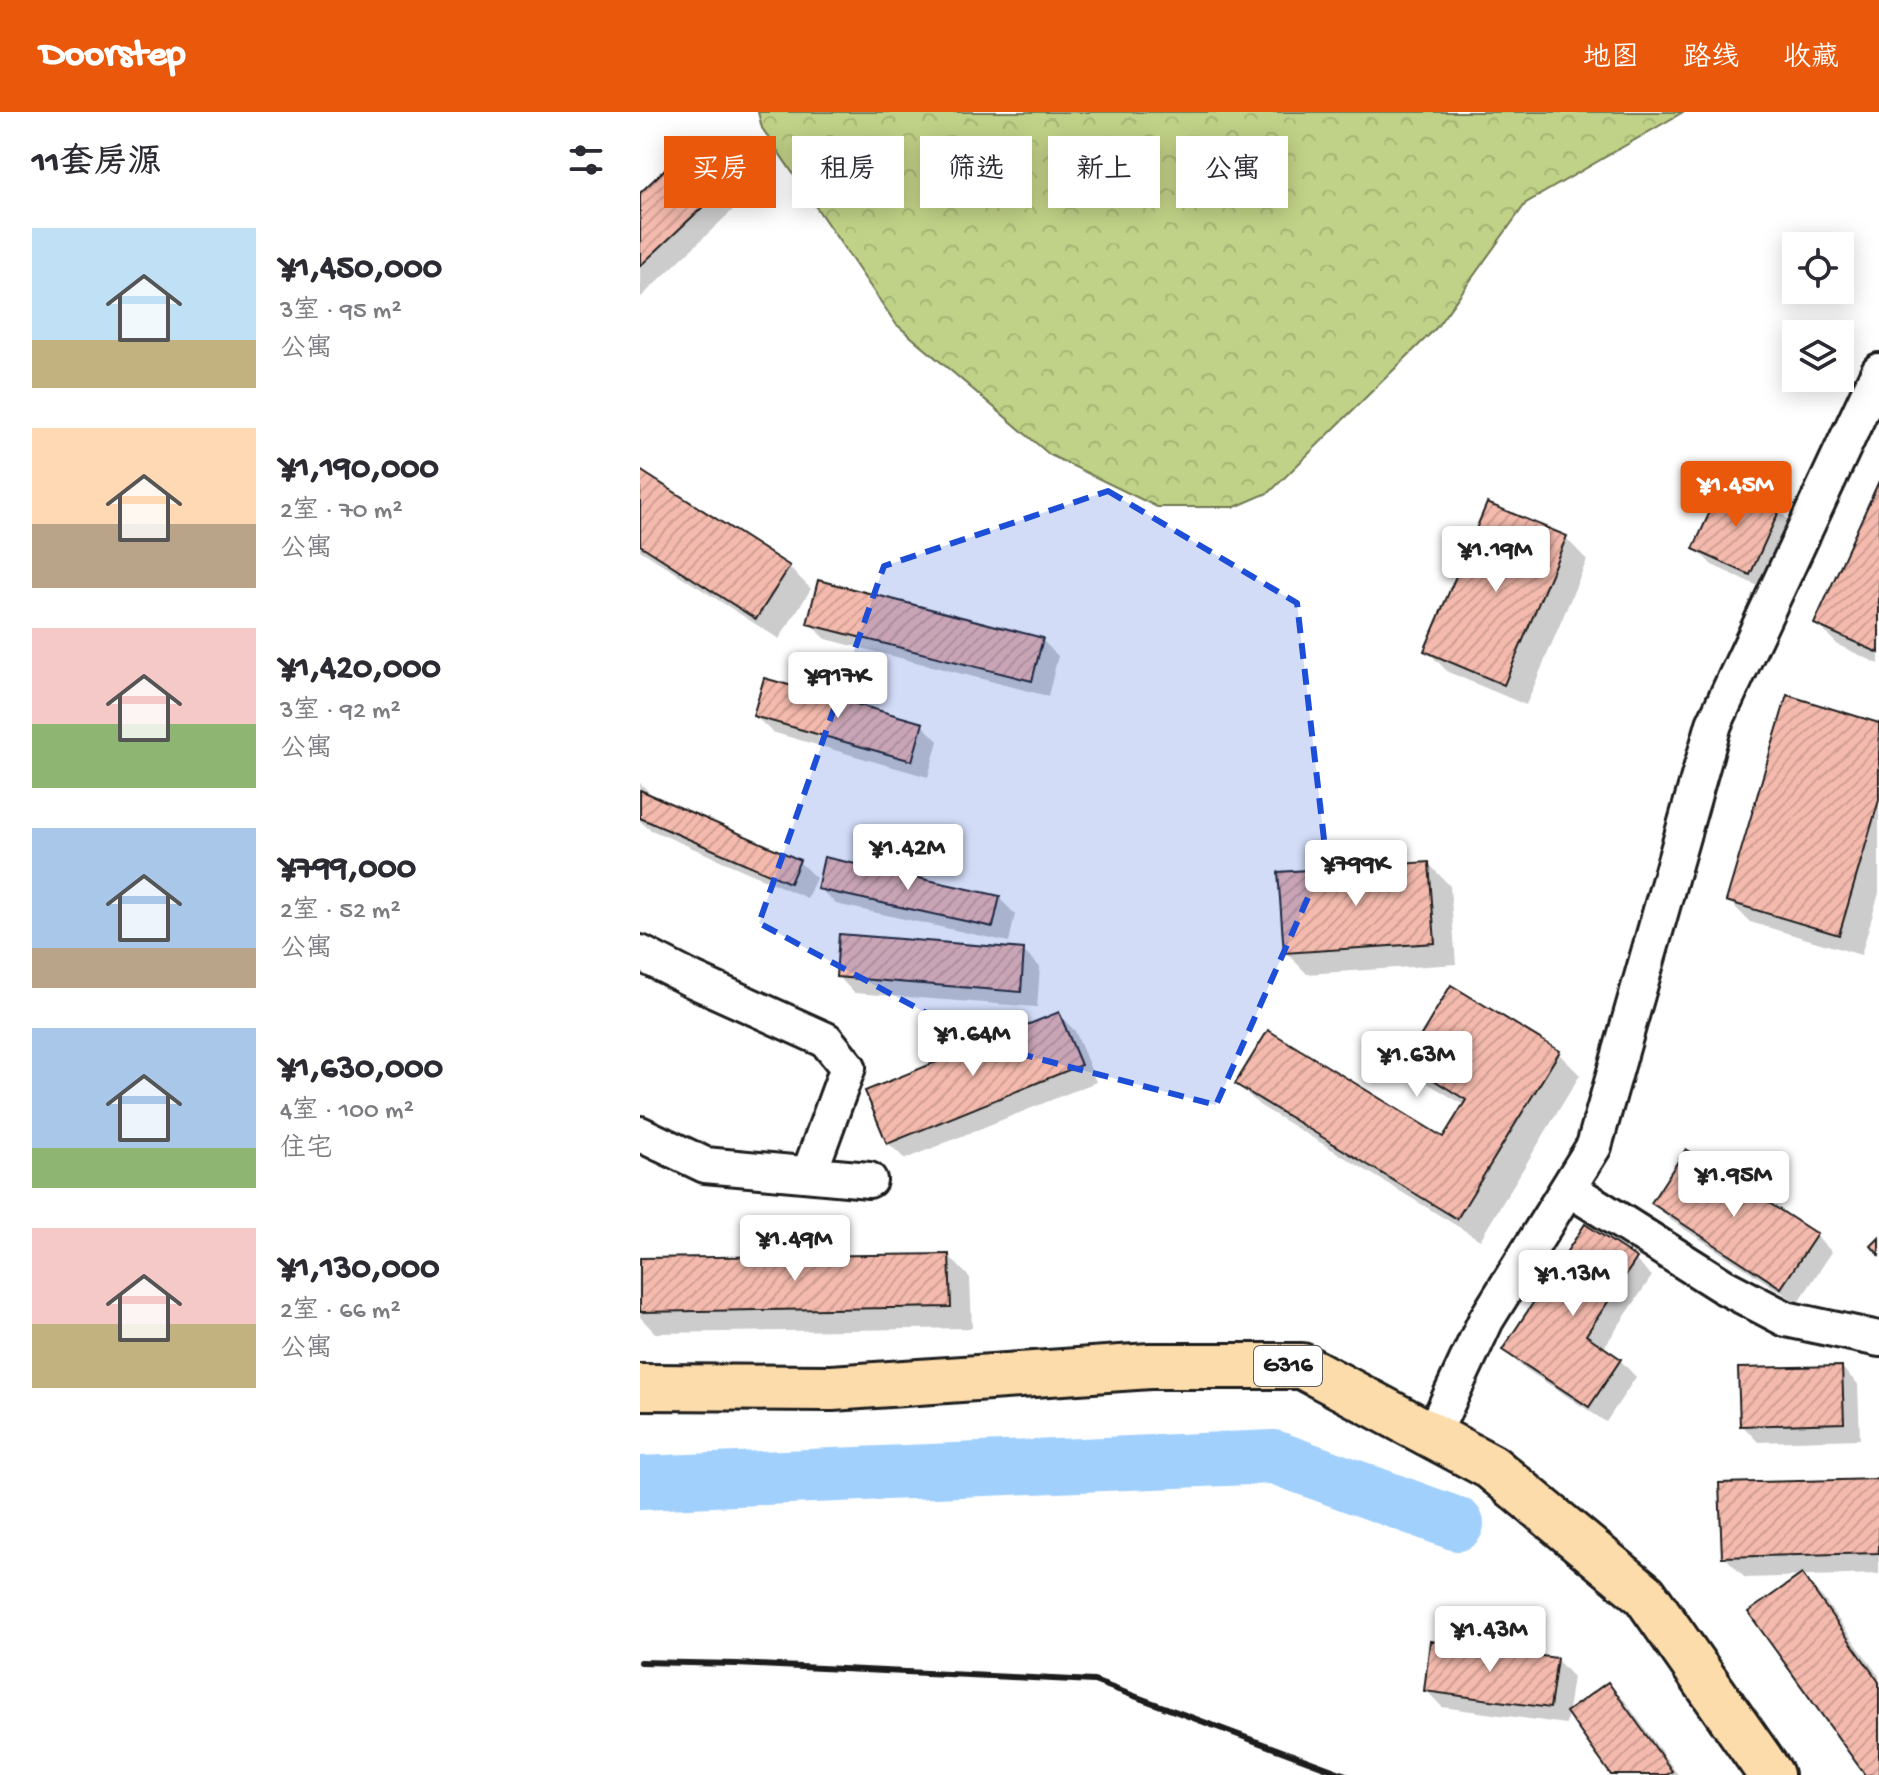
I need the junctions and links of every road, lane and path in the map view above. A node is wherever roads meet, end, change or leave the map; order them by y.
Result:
1 (1879, 371) edge
2 (640, 953) edge
3 (640, 1134) edge
4 (809, 1174) junction
5 (869, 1180) dead end
6 (1568, 1188) junction
7 (1879, 1339) edge
8 (640, 1387) edge
9 (1432, 1436) junction
10 (1771, 1775) edge

1 - 6 street
2 - 4 street
3 - 4 street
4 - 5 street
6 - 7 street
6 - 9 street
8 - 9 highway, G316
9 - 10 highway, G316

